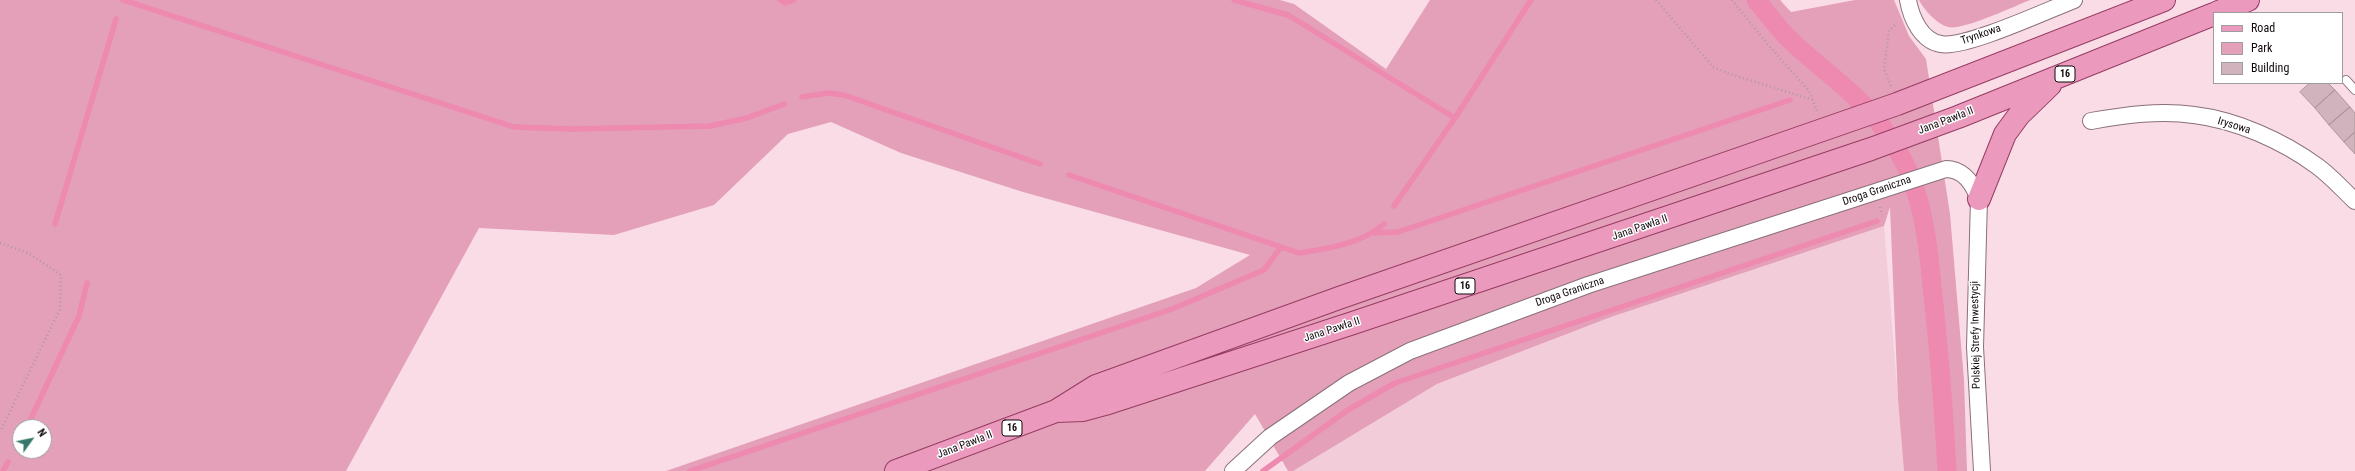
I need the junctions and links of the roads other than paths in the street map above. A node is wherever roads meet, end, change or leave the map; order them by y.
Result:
1 (2074, 0) edge
2 (2164, 0) edge
3 (2248, 0) edge
4 (1909, 5) edge
5 (2218, 12) edge
6 (2213, 14) edge
7 (2058, 77) junction
8 (2346, 80) dead end
9 (2355, 90) edge
10 (2091, 121) dead end
11 (1979, 199) junction
12 (2355, 201) edge
13 (1056, 411) junction
14 (896, 471) edge
15 (1233, 471) edge
16 (1982, 471) edge

1 - 4 street, Trynkowa
2 - 13 main road, Jana Pawła II / 16
3 - 5 main road, Jana Pawła II / 16
6 - 7 main road, Jana Pawła II / 16
7 - 11 main road
7 - 13 main road, Jana Pawła II / 16
8 - 9 lane
10 - 12 street, Irysowa
11 - 15 street, Droga Graniczna
11 - 16 street, Polskiej Strefy Inwestycji
13 - 14 main road, Jana Pawła II / 16

